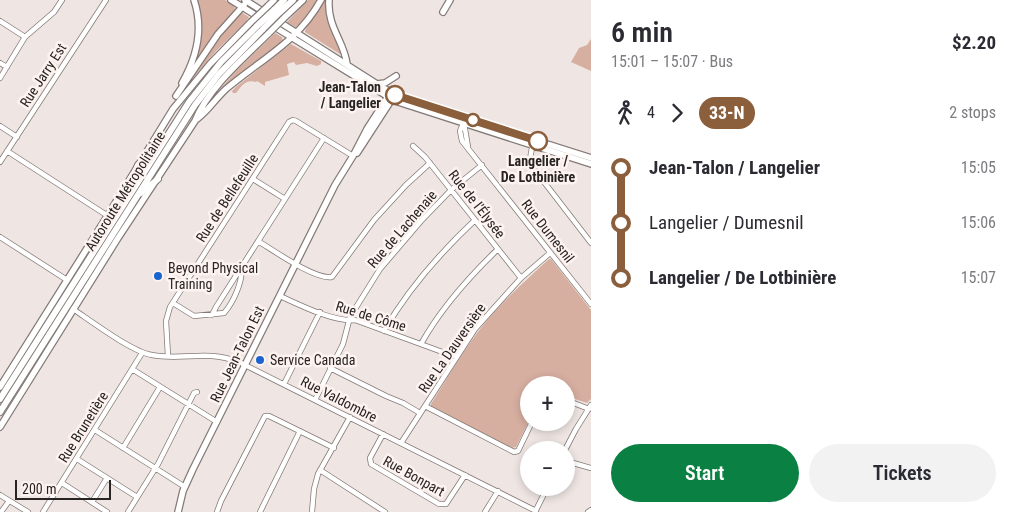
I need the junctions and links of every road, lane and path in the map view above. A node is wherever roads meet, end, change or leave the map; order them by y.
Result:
1 (62, 0) edge
2 (106, 0) edge
3 (194, 0) edge
4 (231, 0) edge
5 (274, 0) edge
6 (284, 0) edge
7 (293, 0) edge
8 (303, 0) edge
9 (321, 0) edge
10 (329, 0) edge
11 (450, 0) edge
12 (247, 1) edge
13 (242, 7) junction
14 (276, 11) junction
15 (443, 12) dead end
16 (0, 21) edge
17 (260, 28) junction
18 (296, 32) junction
19 (25, 37) junction
20 (291, 38) junction
21 (0, 63) edge
22 (347, 64) junction
23 (7, 67) junction
24 (396, 76) dead end
25 (0, 78) edge
26 (377, 84) junction
27 (176, 96) junction
28 (391, 96) junction
29 (173, 109) junction
30 (465, 120) junction
31 (196, 121) junction
32 (0, 126) edge
33 (17, 137) junction
34 (324, 138) junction
35 (533, 142) junction
36 (412, 146) dead end
37 (7, 151) junction
38 (353, 156) junction
39 (591, 158) edge
40 (0, 162) edge
41 (430, 163) junction
42 (591, 164) edge
43 (138, 165) junction
44 (482, 165) junction
45 (253, 178) junction
46 (158, 179) junction
47 (451, 190) junction
48 (135, 198) junction
49 (285, 199) junction
50 (123, 204) junction
51 (108, 216) junction
52 (475, 220) junction
53 (0, 238) edge
54 (258, 241) junction
55 (591, 243) edge
56 (498, 249) junction
57 (550, 253) junction
58 (296, 264) junction
59 (241, 266) junction
60 (521, 278) junction
61 (67, 280) junction
62 (280, 296) junction
63 (173, 303) junction
64 (591, 303) edge
65 (73, 309) junction
66 (320, 312) junction
67 (212, 315) junction
68 (348, 321) junction
69 (384, 331) junction
70 (421, 344) junction
71 (142, 353) junction
72 (168, 356) junction
73 (456, 357) junction
74 (245, 365) junction
75 (330, 368) junction
76 (132, 369) junction
77 (284, 384) junction
78 (0, 387) edge
79 (160, 387) junction
80 (197, 392) dead end
81 (0, 399) edge
82 (315, 400) junction
83 (575, 403) edge
84 (188, 404) junction
85 (425, 406) junction
86 (590, 407) edge
87 (0, 412) edge
88 (420, 414) junction
89 (350, 418) junction
90 (217, 422) junction
91 (0, 427) edge
92 (95, 430) junction
93 (300, 431) junction
94 (528, 431) edge
95 (383, 434) junction
96 (569, 441) edge
97 (401, 443) junction
98 (123, 448) junction
99 (334, 448) junction
100 (77, 459) junction
101 (575, 463) edge
102 (591, 468) edge
103 (156, 469) junction
104 (320, 470) junction
105 (465, 475) junction
106 (107, 478) junction
107 (62, 484) junction
108 (185, 487) junction
109 (498, 491) junction
110 (0, 495) edge
111 (543, 496) edge
112 (137, 497) junction
113 (9, 501) junction
114 (92, 502) junction
115 (536, 511) edge
116 (2, 512) edge
117 (28, 512) edge
118 (43, 512) edge
119 (107, 512) edge
120 (128, 512) edge
121 (178, 512) edge
122 (217, 512) edge
123 (260, 512) edge
124 (312, 512) edge
125 (383, 512) edge
126 (485, 512) edge

1 - 19 street
2 - 33 street, Rue Jarry Est
3 - 27 main road
4 - 13 main road
5 - 14 main road
6 - 14 highway, Autoroute Métropolitaine
7 - 14 highway, Autoroute Métropolitaine
8 - 14 main road
9 - 18 main road
10 - 22 main road
11 - 15 main road
12 - 13 main road
12 - 18 main road
13 - 20 main road
13 - 27 main road
14 - 17 highway, Autoroute Métropolitaine, bridge
14 - 17 main road, bridge
16 - 19 street
17 - 29 main road
17 - 31 main road
17 - 48 highway, Autoroute Métropolitaine
17 - 50 highway, Autoroute Métropolitaine
18 - 20 main road
18 - 22 main road
19 - 23 street
20 - 28 main road
20 - 31 main road
21 - 23 street
22 - 26 main road
23 - 25 street
24 - 26 main road
26 - 28 main road
27 - 29 main road
28 - 30 main road
28 - 38 main road, Rue Jean-Talon Est
29 - 43 main road
30 - 35 main road
30 - 44 street, Rue Dumesnil
31 - 46 main road
32 - 33 street
33 - 37 street, Rue Jarry Est
34 - 38 street, Rue de Bellefeuille
34 - 45 street, Rue de Bellefeuille
34 - 49 street
35 - 39 main road
35 - 42 main road
35 - 55 street
36 - 41 street, Rue de l'Élysée
37 - 40 street, Rue Jarry Est
37 - 51 street
38 - 58 main road, Rue Jean-Talon Est
41 - 47 street, Rue de l'Élysée
41 - 58 street
43 - 50 highway
43 - 51 main road
44 - 47 street, Rue de Lachenaie
44 - 57 street, Rue Dumesnil
45 - 49 street
45 - 63 street, Rue de Bellefeuille
46 - 48 highway
46 - 65 main road
47 - 52 street, Rue de l'Élysée
47 - 68 street, Rue de Lachenaie
48 - 87 highway, Autoroute Métropolitaine
49 - 54 street
50 - 81 highway, Autoroute Métropolitaine
51 - 61 main road
52 - 56 street, Rue de l'Élysée
52 - 69 street
53 - 61 street
54 - 58 street
54 - 59 street
56 - 60 street, Rue de l'Élysée
56 - 70 street
57 - 60 street, Rue La Dauversière
57 - 64 street, Rue Dumesnil
58 - 62 main road, Rue Jean-Talon Est
59 - 67 street
59 - 67 street
60 - 73 street, Rue La Dauversière
61 - 78 main road
62 - 66 street, Rue de Côme
62 - 74 main road, Rue Jean-Talon Est
63 - 67 street
63 - 72 street, Rue de Bellefeuille
65 - 71 street, Rue Valdombre
65 - 91 main road
66 - 68 street, Rue de Côme
66 - 77 street
68 - 69 street, Rue de Côme
68 - 75 street, Rue de Lachenaie
69 - 70 street, Rue de Côme
70 - 73 street, Rue de Côme
71 - 72 street, Rue Valdombre
71 - 76 street, Rue Brunetière
72 - 74 street, Rue Valdombre
73 - 85 street, Rue La Dauversière
74 - 77 street, Rue Valdombre
74 - 90 main road, Rue Jean-Talon Est
75 - 82 street, Rue de Lachenaie
75 - 88 street
76 - 79 street
76 - 92 street, Rue Brunetière
77 - 82 street, Rue Valdombre
79 - 84 street
79 - 98 street
80 - 84 street
82 - 89 street, Rue Valdombre
83 - 86 street
84 - 90 street
84 - 103 street
85 - 88 street, Rue La Dauversière
85 - 94 street
86 - 96 street
88 - 97 street, Rue La Dauversière
89 - 95 street, Rue Valdombre
89 - 99 street
90 - 108 main road, Rue Jean-Talon Est
92 - 98 street
92 - 100 street, Rue Brunetière
93 - 99 street
93 - 122 street
93 - 123 street
95 - 97 street, Rue Valdombre
95 - 105 street, Rue Bonpart
97 - 105 street, Rue Valdombre
98 - 103 street
99 - 104 street
100 - 106 street
100 - 107 street, Rue Brunetière
101 - 102 street
103 - 108 street
103 - 112 street
104 - 124 street
104 - 125 street
105 - 109 street, Rue Valdombre
106 - 112 street
106 - 114 street
107 - 114 street
107 - 118 street, Rue Brunetière
108 - 121 main road, Rue Jean-Talon Est
109 - 115 street, Rue Valdombre
109 - 126 street
110 - 113 street
111 - 115 street
112 - 120 street
113 - 116 street
113 - 117 street
114 - 119 street

